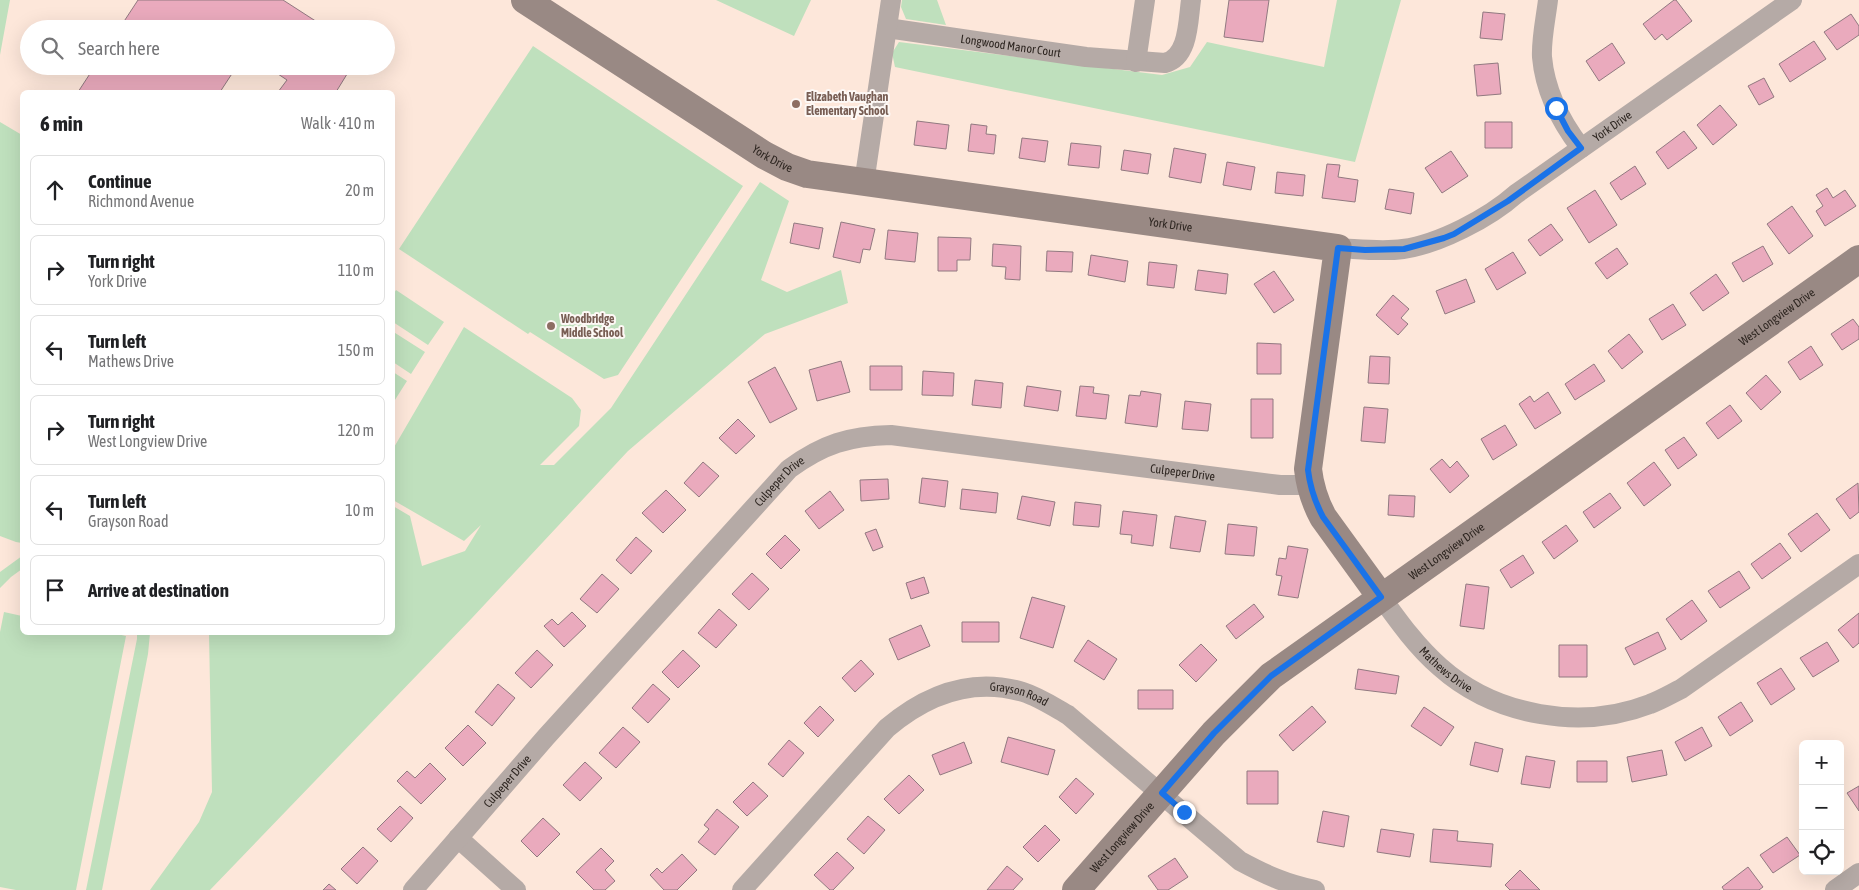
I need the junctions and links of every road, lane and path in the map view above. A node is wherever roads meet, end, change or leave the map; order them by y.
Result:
1 (525, 0) edge
2 (891, 0) edge
3 (1145, 0) edge
4 (1191, 0) edge
5 (1548, 0) edge
6 (1792, 0) edge
7 (887, 28) junction
8 (1136, 62) junction
9 (1581, 148) junction
10 (864, 183) junction
11 (1338, 248) junction
12 (1859, 259) edge
13 (1310, 485) junction
14 (1859, 564) edge
15 (1381, 597) junction
16 (1162, 793) junction
17 (458, 838) junction
18 (1859, 873) edge
19 (413, 890) edge
20 (516, 890) edge
21 (742, 890) edge
22 (1076, 890) edge
23 (1315, 890) edge
24 (1835, 890) edge

1 - 10 street, York Drive
2 - 7 street
3 - 8 street
4 - 8 street, Longwood Manor Court
5 - 9 street
6 - 9 street, York Drive
7 - 8 street, Longwood Manor Court
7 - 10 street
9 - 11 street, York Drive
10 - 11 street, York Drive
11 - 13 street, Mathews Drive
12 - 15 street, West Longview Drive
13 - 15 street, Mathews Drive
13 - 17 street, Culpeper Drive
14 - 15 street, Mathews Drive
15 - 16 street, West Longview Drive
16 - 21 street, Grayson Road
16 - 22 street, West Longview Drive
16 - 23 street, Grayson Road
17 - 19 street, Culpeper Drive
17 - 20 street
18 - 24 street

